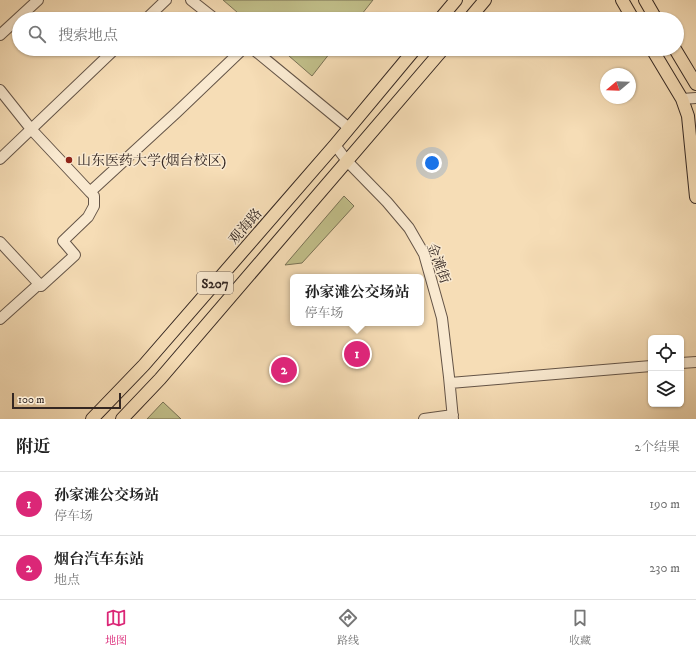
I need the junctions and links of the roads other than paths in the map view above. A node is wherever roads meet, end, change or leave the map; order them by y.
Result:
1 (38, 0) edge
2 (166, 0) edge
3 (191, 0) edge
4 (456, 0) edge
5 (485, 0) edge
6 (622, 0) edge
7 (644, 0) edge
8 (25, 12) edge
9 (153, 12) edge
10 (206, 12) edge
11 (446, 12) edge
12 (475, 12) edge
13 (629, 12) edge
14 (652, 12) edge
15 (12, 24) edge
16 (0, 35) edge
17 (108, 56) edge
18 (236, 56) edge
19 (262, 56) edge
20 (409, 56) edge
21 (437, 56) edge
22 (656, 56) edge
23 (679, 56) edge
24 (696, 84) edge
25 (0, 90) edge
26 (696, 98) edge
27 (682, 100) junction
28 (692, 115) edge
29 (349, 128) junction
30 (31, 129) junction
31 (335, 146) junction
32 (0, 159) edge
33 (348, 161) junction
34 (695, 178) edge
35 (90, 192) junction
36 (696, 198) edge
37 (0, 242) edge
38 (39, 284) junction
39 (0, 319) edge
40 (696, 362) edge
41 (684, 364) edge
42 (648, 366) edge
43 (450, 383) junction
44 (453, 417) edge
45 (92, 419) edge
46 (122, 419) edge
47 (424, 419) edge

1 - 8 street
2 - 9 street
3 - 10 street
4 - 11 main road
5 - 12 main road
6 - 13 main road
7 - 14 main road
15 - 16 street
17 - 30 street
18 - 35 street
19 - 29 street
20 - 29 main road, 观海路 / S207
21 - 33 main road, S207
22 - 27 main road
23 - 24 main road
25 - 30 street
26 - 27 street
27 - 28 main road
28 - 34 main road
29 - 31 main road, 观海路 / S207
30 - 32 street
30 - 35 street
31 - 33 street, 金滩街
31 - 45 main road, 观海路 / S207
33 - 43 street, 金滩街
33 - 46 main road, S207
34 - 36 main road
35 - 38 street
37 - 38 street
38 - 39 street
40 - 41 street
42 - 43 street
43 - 44 street, 金滩街
44 - 47 street

